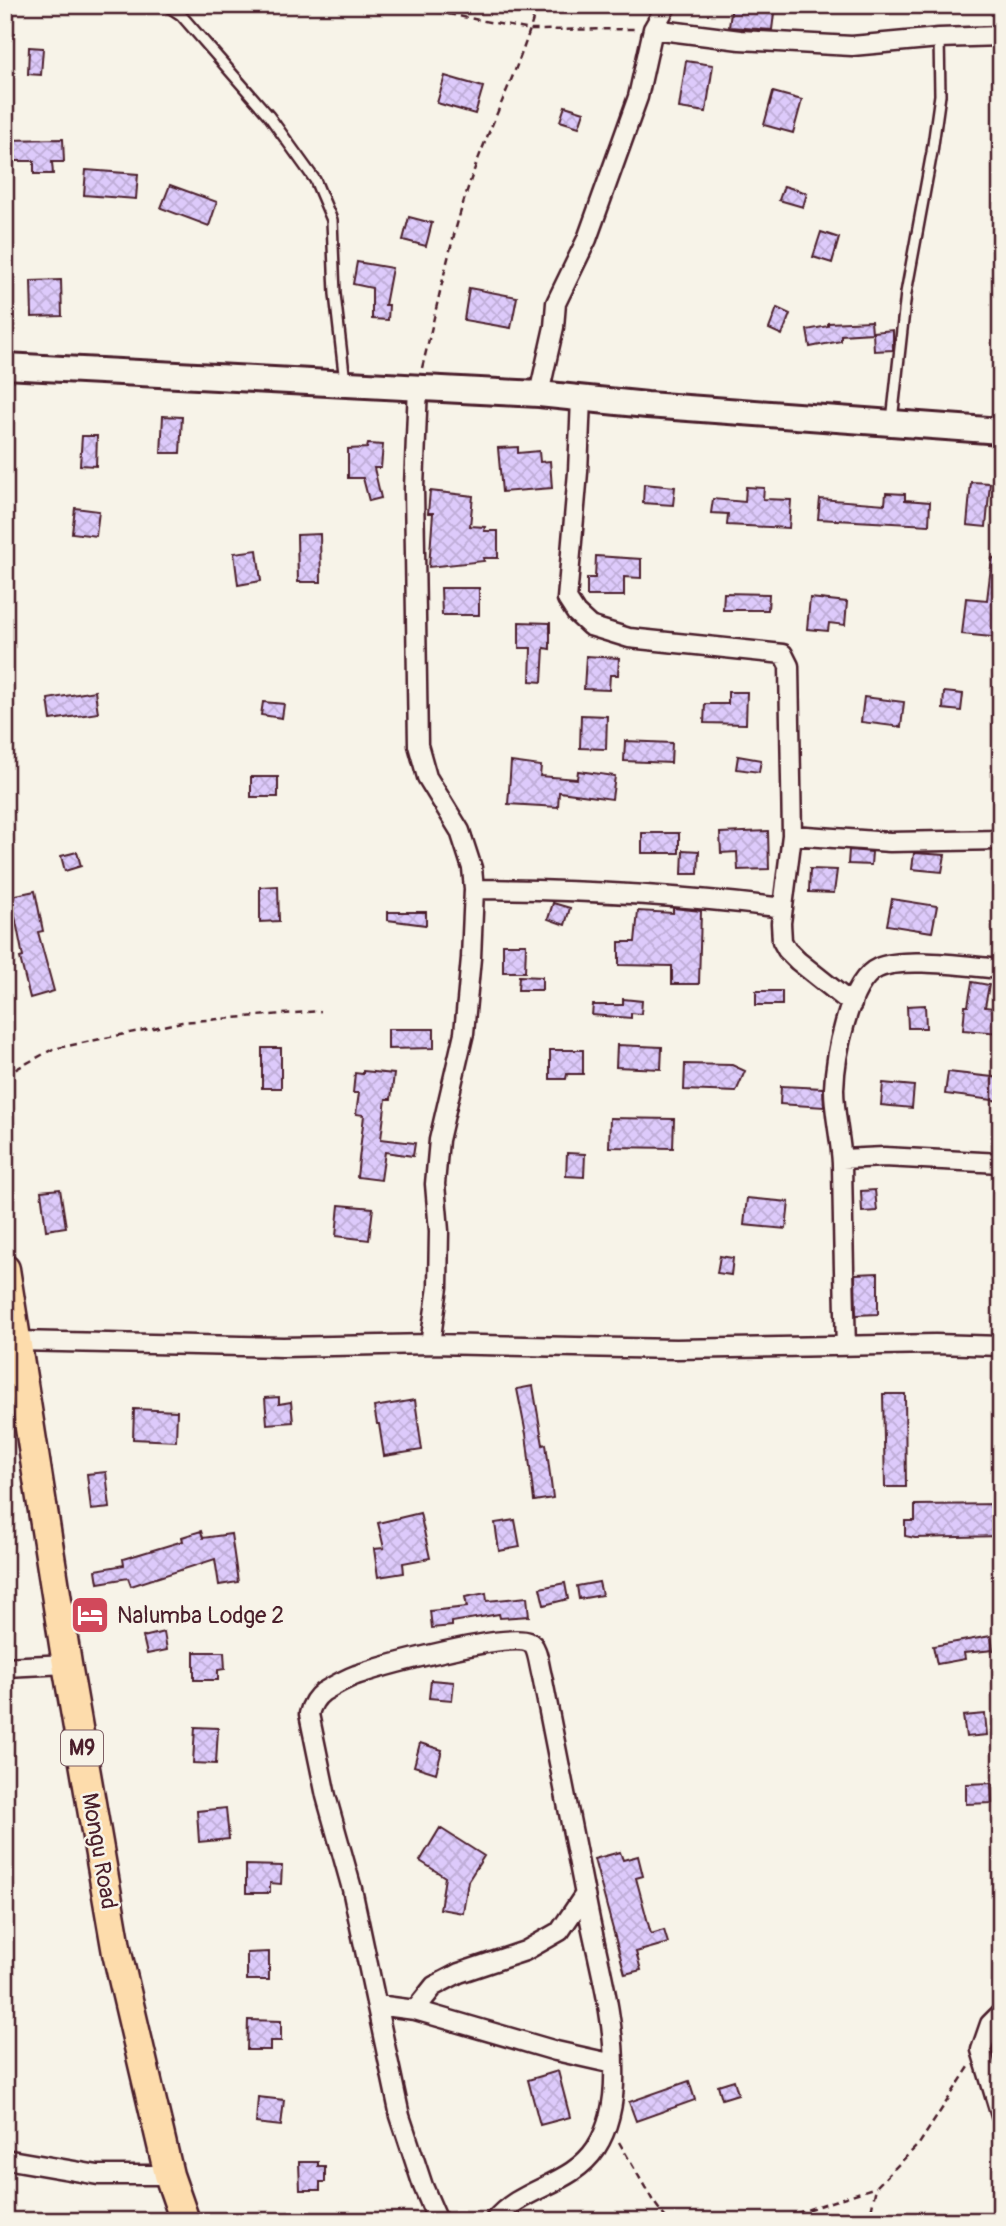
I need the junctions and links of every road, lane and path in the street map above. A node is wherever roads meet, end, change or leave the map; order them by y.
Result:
1 (166, 5) edge
2 (401, 5) edge
3 (537, 5) edge
4 (660, 14) edge
5 (531, 30) junction
6 (1001, 36) edge
7 (939, 38) junction
8 (5, 366) edge
9 (345, 384) junction
10 (418, 386) junction
11 (539, 394) junction
12 (581, 398) junction
13 (892, 422) junction
14 (1001, 431) edge
15 (792, 835) junction
16 (1001, 840) edge
17 (474, 889) junction
18 (783, 908) junction
19 (1001, 969) edge
20 (852, 1004) junction
21 (321, 1011) dead end
22 (5, 1074) edge
23 (842, 1159) junction
24 (1001, 1163) edge
25 (5, 1269) edge
26 (17, 1341) junction
27 (430, 1344) junction
28 (846, 1346) junction
29 (1001, 1346) edge
30 (67, 1664) junction
31 (5, 1667) edge
32 (585, 1894) junction
33 (377, 2005) junction
34 (415, 2010) junction
35 (1001, 2013) edge
36 (981, 2050) junction
37 (614, 2064) junction
38 (1001, 2116) edge
39 (609, 2124) junction
40 (5, 2159) edge
41 (169, 2175) junction
42 (876, 2188) junction
43 (1001, 2217) edge
44 (185, 2221) edge
45 (438, 2221) edge
46 (494, 2221) edge
47 (668, 2221) edge
48 (772, 2221) edge
49 (869, 2221) edge
50 (995, 2221) edge

1 - 9 lane
2 - 5 path
3 - 5 path
4 - 5 path
4 - 7 street
4 - 11 street
5 - 10 path
6 - 7 street
7 - 13 lane
8 - 9 main road
9 - 10 main road
10 - 11 main road
10 - 17 street
11 - 12 main road
12 - 13 main road
12 - 15 street
13 - 14 main road
15 - 16 street
15 - 18 street
17 - 18 street
17 - 27 street
18 - 20 street
19 - 20 street
20 - 23 street
21 - 22 path
23 - 24 street
23 - 28 street
25 - 26 main road, Mongu Road / M9
26 - 27 street
26 - 30 main road, Mongu Road / M9
27 - 28 street
28 - 29 street
30 - 31 street
30 - 41 main road, Mongu Road / M9
32 - 33 street
32 - 34 street
32 - 37 street
33 - 34 street
33 - 45 street
34 - 37 street
35 - 36 street
36 - 38 street
36 - 42 path
37 - 39 street
39 - 46 street
39 - 47 path
40 - 41 street
41 - 44 main road, Mongu Road / M9
42 - 48 path
42 - 49 path
43 - 50 street

